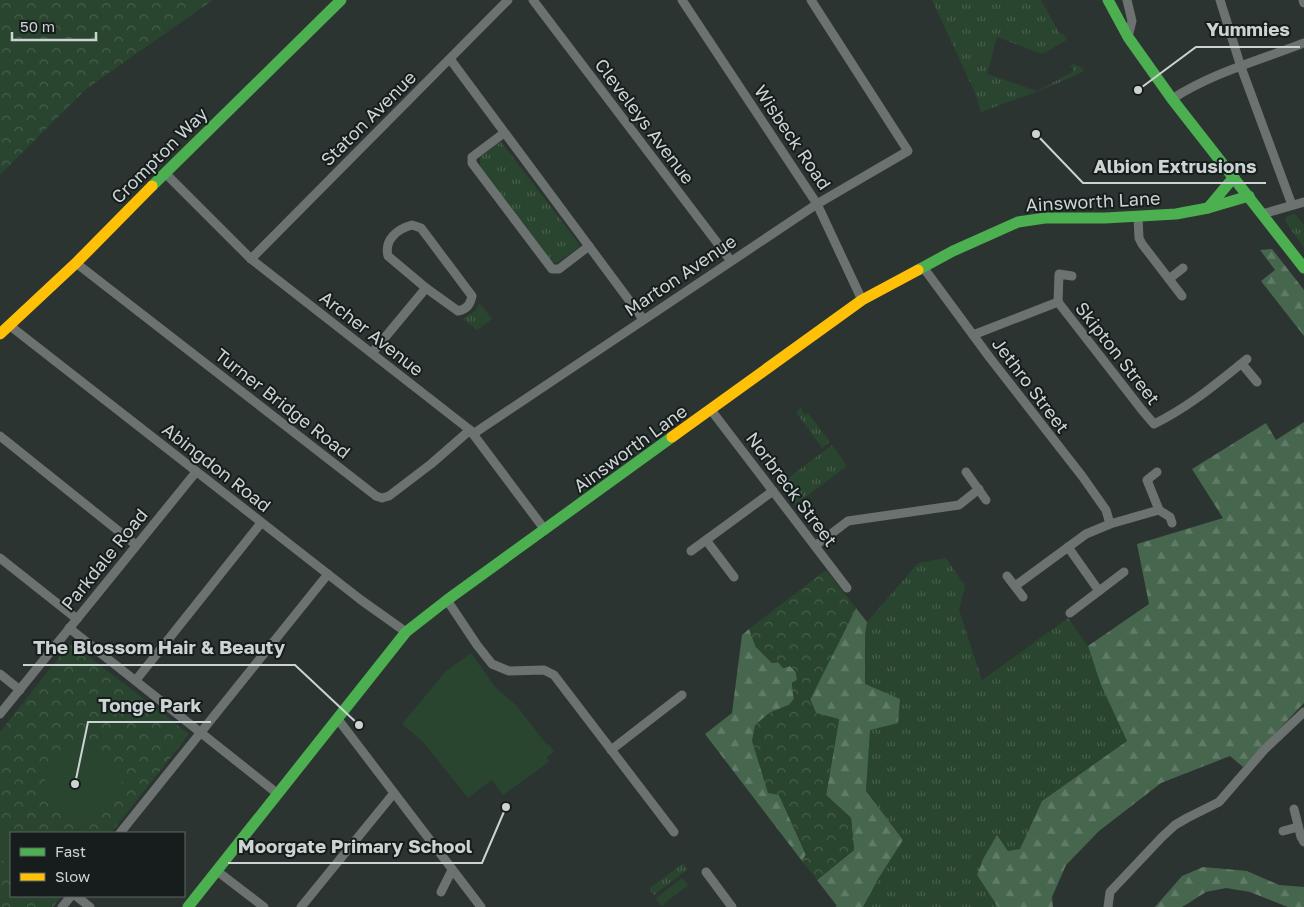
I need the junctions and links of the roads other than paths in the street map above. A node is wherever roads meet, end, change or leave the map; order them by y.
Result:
1 (341, 0) edge
2 (508, 0) edge
3 (533, 0) edge
4 (682, 0) edge
5 (811, 0) edge
6 (1108, 0) edge
7 (1128, 0) edge
8 (1220, 0) edge
9 (1128, 37) junction
10 (1304, 43) edge
11 (450, 59) junction
12 (1241, 67) junction
13 (1172, 99) junction
14 (504, 133) junction
15 (166, 173) junction
16 (1234, 177) junction
17 (1249, 196) junction
18 (1304, 202) edge
19 (817, 204) junction
20 (1292, 205) junction
21 (1208, 208) junction
22 (1262, 214) junction
23 (1138, 216) junction
24 (589, 246) junction
25 (251, 259) junction
26 (730, 261) junction
27 (76, 263) junction
28 (923, 267) junction
29 (1183, 268) dead end
30 (1304, 268) edge
31 (1072, 276) dead end
32 (1169, 279) junction
33 (426, 288) junction
34 (1182, 296) dead end
35 (862, 300) junction
36 (1058, 302) junction
37 (643, 319) junction
38 (9, 325) junction
39 (0, 334) edge
40 (973, 334) junction
41 (372, 353) junction
42 (1257, 382) dead end
43 (711, 410) junction
44 (472, 432) junction
45 (0, 436) edge
46 (196, 472) junction
47 (966, 472) dead end
48 (1157, 472) dead end
49 (978, 489) junction
50 (773, 491) junction
51 (986, 500) dead end
52 (1158, 510) junction
53 (262, 523) junction
54 (1172, 523) dead end
55 (1110, 524) junction
56 (545, 530) junction
57 (706, 540) junction
58 (136, 545) junction
59 (815, 546) junction
60 (1068, 547) junction
61 (691, 551) dead end
62 (0, 558) edge
63 (1124, 572) dead end
64 (328, 574) junction
65 (1007, 576) dead end
66 (734, 577) dead end
67 (1015, 586) junction
68 (847, 588) dead end
69 (1099, 591) junction
70 (1023, 598) dead end
71 (447, 600) junction
72 (1070, 613) dead end
73 (77, 619) junction
74 (69, 628) junction
75 (406, 632) junction
76 (0, 674) edge
77 (136, 680) junction
78 (20, 690) junction
79 (682, 695) dead end
80 (0, 714) edge
81 (337, 718) junction
82 (1302, 718) edge
83 (593, 726) junction
84 (200, 732) junction
85 (585, 733) dead end
86 (612, 750) junction
87 (394, 793) junction
88 (278, 794) junction
89 (1294, 809) dead end
90 (1298, 827) junction
91 (1283, 831) dead end
92 (121, 832) edge
93 (674, 832) dead end
94 (1304, 842) edge
95 (452, 870) junction
96 (217, 871) junction
97 (706, 872) dead end
98 (441, 892) dead end
99 (70, 897) edge
100 (77, 897) edge
101 (62, 907) edge
102 (90, 907) edge
103 (188, 907) edge
104 (264, 907) edge
105 (301, 907) edge
106 (480, 907) edge
107 (732, 907) edge
108 (1108, 907) edge

1 - 15 main road, Crompton Way
2 - 11 street, Staton Avenue
3 - 26 street, Cleveleys Avenue
4 - 19 street, Wisbeck Road
5 - 19 street, Marton Avenue
6 - 9 main road
7 - 9 street
8 - 12 street
9 - 13 main road
10 - 12 street
11 - 14 street
11 - 25 street, Staton Avenue
12 - 13 street
12 - 20 street
13 - 16 main road
14 - 24 street
14 - 24 street
15 - 25 street, Archer Avenue
15 - 27 main road, Crompton Way
16 - 17 main road
16 - 21 main road
17 - 21 main road, Ainsworth Lane
17 - 22 main road
18 - 20 street
19 - 26 street, Marton Avenue
19 - 35 street, Wisbeck Road
20 - 22 street
21 - 23 main road, Ainsworth Lane
22 - 30 main road
23 - 28 main road, Ainsworth Lane
23 - 32 street
24 - 37 street
25 - 41 street, Archer Avenue
26 - 37 street, Marton Avenue
27 - 38 main road, Crompton Way
27 - 44 street, Turner Bridge Road
28 - 35 main road, Ainsworth Lane
28 - 40 street, Jethro Street
29 - 32 street
31 - 36 street
32 - 34 street
33 - 33 street
33 - 41 street
35 - 43 main road, Ainsworth Lane
36 - 40 street
36 - 42 street, Skipton Street
37 - 44 street, Marton Avenue
38 - 39 main road, Crompton Way
38 - 46 street, Abingdon Road
40 - 55 street, Jethro Street
41 - 44 street, Archer Avenue
43 - 50 street, Norbreck Street
43 - 56 main road, Ainsworth Lane
44 - 56 street, Archer Avenue
45 - 58 street
46 - 53 street, Abingdon Road
46 - 58 street, Parkdale Road
47 - 49 street
48 - 52 street
49 - 51 street
49 - 59 street
50 - 57 street
50 - 59 street, Norbreck Street
52 - 54 street
52 - 55 street
53 - 64 street, Abingdon Road
53 - 77 street
55 - 60 street
56 - 71 main road, Ainsworth Lane
57 - 61 street
57 - 66 street
58 - 73 street, Parkdale Road
59 - 68 street, Norbreck Street
60 - 67 street
60 - 69 street
62 - 73 street
63 - 69 street
64 - 75 street, Abingdon Road
64 - 84 street
65 - 67 street
67 - 70 street
69 - 72 street
71 - 75 main road, Ainsworth Lane
71 - 83 street
73 - 74 street, Parkdale Road
74 - 77 street
74 - 78 street, Parkdale Road
75 - 81 main road, Ainsworth Lane
76 - 78 street
77 - 84 street
78 - 80 street, Parkdale Road
79 - 86 street
81 - 87 street
81 - 88 main road, Ainsworth Lane
82 - 108 street
83 - 85 street
83 - 86 street
84 - 88 street
84 - 92 street
86 - 93 street
87 - 95 street
87 - 105 street
88 - 96 main road, Ainsworth Lane
89 - 90 street
90 - 91 street
90 - 94 street
95 - 98 street
95 - 106 street
96 - 103 main road, Ainsworth Lane
96 - 104 street
97 - 107 street
99 - 101 street
100 - 102 street

